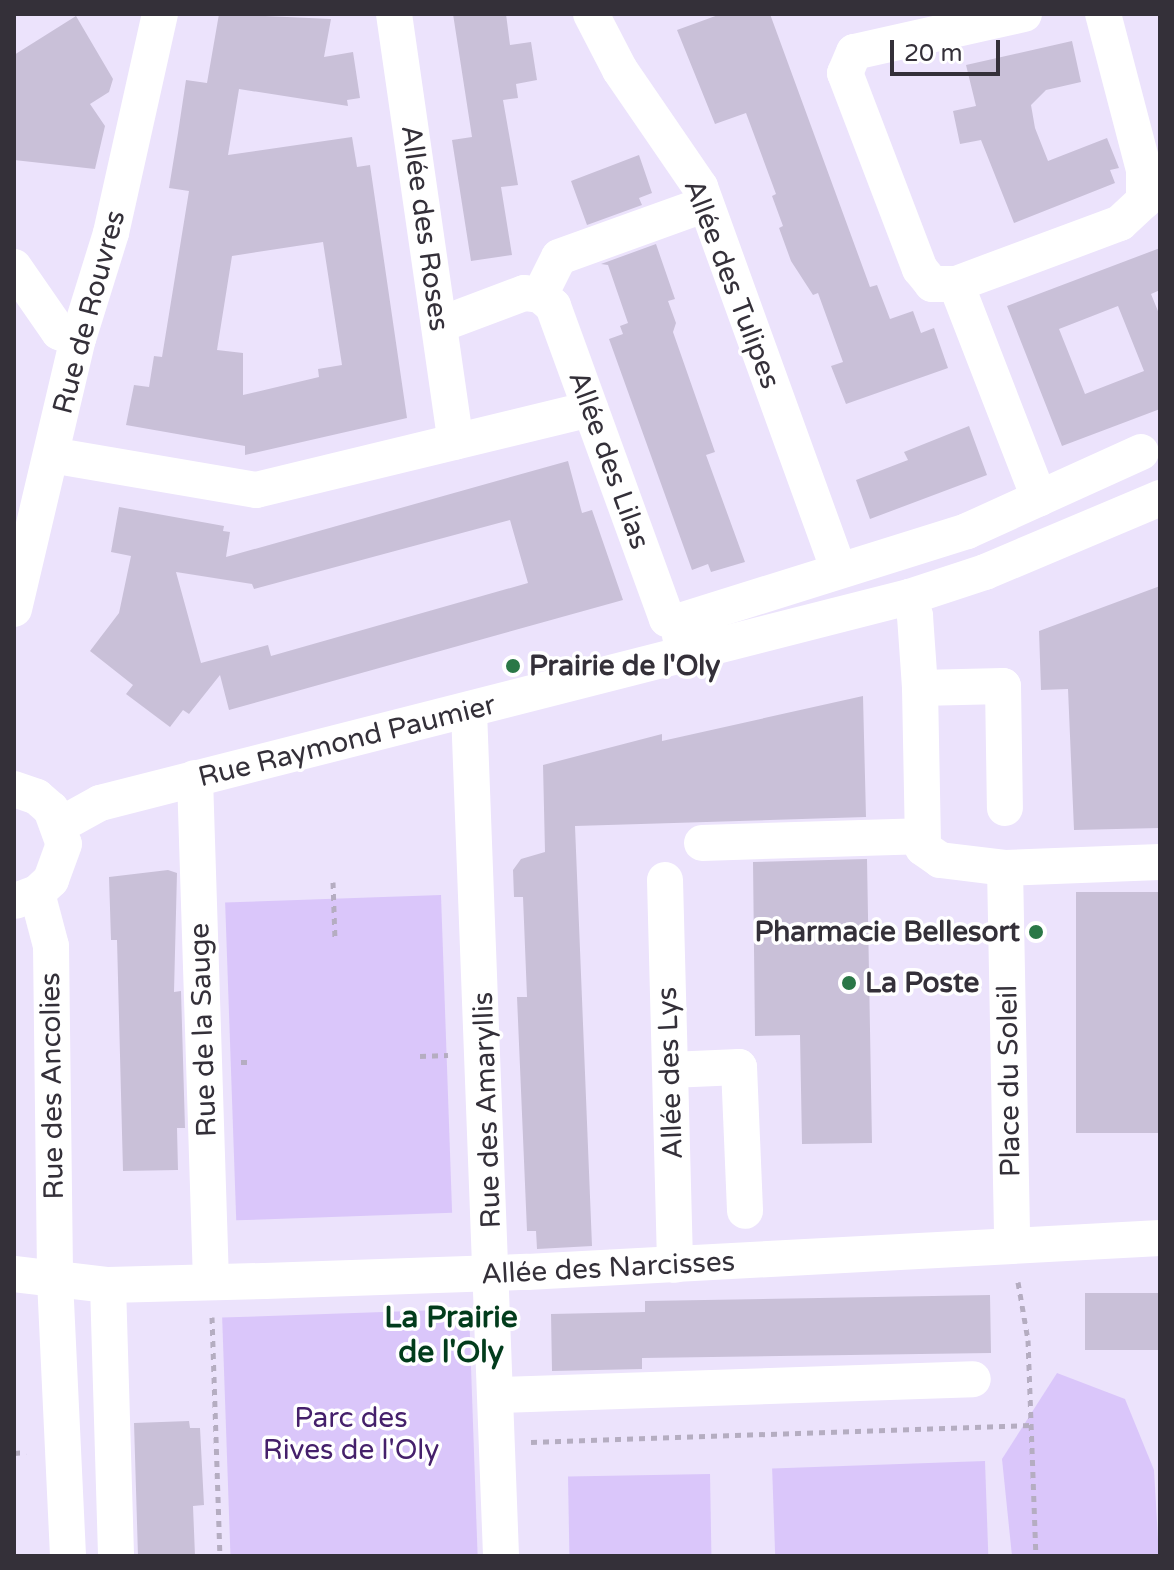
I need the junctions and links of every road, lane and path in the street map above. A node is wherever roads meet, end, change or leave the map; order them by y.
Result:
1 (160, 14) edge
2 (394, 14) edge
3 (591, 14) edge
4 (1024, 14) edge
5 (1103, 14) edge
6 (706, 204) junction
7 (14, 267) edge
8 (956, 284) junction
9 (540, 295) junction
10 (439, 325) junction
11 (78, 339) junction
12 (590, 409) junction
13 (456, 442) junction
14 (1141, 452) dead end
15 (51, 455) junction
16 (1039, 498) junction
17 (1160, 498) edge
18 (839, 570) junction
19 (909, 597) junction
20 (14, 609) edge
21 (680, 638) junction
22 (920, 688) junction
23 (469, 711) junction
24 (195, 778) junction
25 (14, 789) edge
26 (1005, 808) dead end
27 (60, 825) junction
28 (919, 836) junction
29 (702, 843) dead end
30 (1160, 862) edge
31 (1005, 868) junction
32 (665, 880) dead end
33 (333, 882) dead end
34 (26, 897) edge
35 (335, 940) dead end
36 (670, 1070) junction
37 (745, 1211) dead end
38 (1160, 1238) edge
39 (1012, 1245) junction
40 (675, 1265) junction
41 (493, 1273) junction
42 (14, 1274) edge
43 (55, 1280) junction
44 (211, 1282) junction
45 (108, 1285) junction
46 (973, 1379) dead end
47 (497, 1395) junction
48 (1031, 1425) junction
49 (498, 1443) junction
50 (68, 1556) edge
51 (116, 1556) edge
52 (220, 1556) edge
53 (501, 1556) edge
54 (1036, 1556) edge

1 - 11 street, Rue de Rouvres
2 - 10 street, Allée des Roses
3 - 6 street, Allée des Tulipes
4 - 8 street
5 - 8 street
6 - 9 street
6 - 18 street, Allée des Tulipes
7 - 11 street
8 - 16 street
9 - 10 street
9 - 12 street, Allée des Lilas
10 - 13 street, Allée des Roses
11 - 15 street, Rue de Rouvres
12 - 13 street
12 - 21 street, Allée des Lilas
13 - 15 street
14 - 16 street, Rue Raymond Paumier
15 - 20 street, Rue de Rouvres
16 - 18 street, Rue Raymond Paumier
17 - 19 street, Rue Raymond Paumier
18 - 21 street, Rue Raymond Paumier
19 - 21 street, Rue Raymond Paumier
19 - 22 street
21 - 23 street, Rue Raymond Paumier
22 - 26 street
22 - 28 street
23 - 24 street, Rue Raymond Paumier
23 - 41 street, Rue des Amaryllis
24 - 27 street, Rue Raymond Paumier
24 - 44 street, Rue de la Sauge
25 - 27 street
27 - 34 street
28 - 29 street
28 - 31 street
30 - 31 street
31 - 39 street, Place du Soleil
32 - 36 street, Allée des Lys
33 - 35 path
34 - 43 street, Rue des Ancolies
36 - 37 street
36 - 40 street, Allée des Lys
38 - 39 street, Allée des Narcisses
39 - 40 street, Allée des Narcisses
39 - 48 path
40 - 41 street, Allée des Narcisses
41 - 44 street, Allée des Narcisses
41 - 47 street, Rue des Amaryllis
42 - 43 street, Allée des Narcisses
43 - 45 street, Allée des Narcisses
43 - 50 street, Rue des Ancolies
44 - 45 street, Allée des Narcisses
44 - 52 path
45 - 51 street
46 - 47 street
47 - 49 street, Rue des Amaryllis
48 - 49 path
48 - 54 path
49 - 53 street, Rue des Amaryllis

